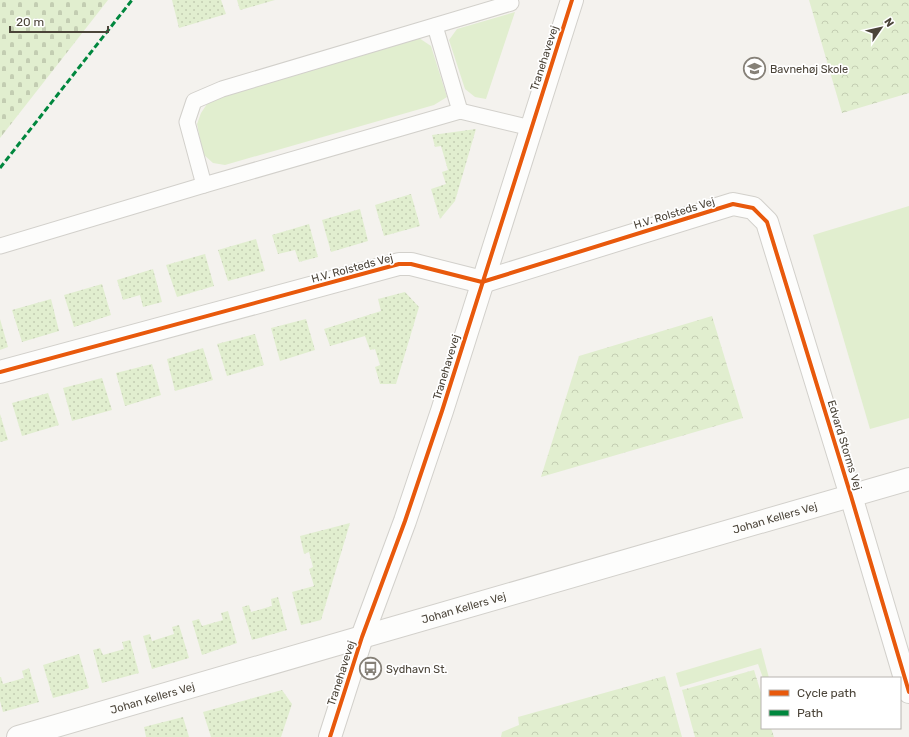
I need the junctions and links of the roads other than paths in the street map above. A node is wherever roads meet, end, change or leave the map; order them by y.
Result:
1 (572, 0) edge
2 (510, 3) dead end
3 (435, 26) junction
4 (460, 112) junction
5 (531, 128) junction
6 (204, 186) junction
7 (753, 208) joint
8 (0, 246) edge
9 (482, 282) junction
10 (0, 372) edge
11 (909, 479) edge
12 (852, 496) junction
13 (362, 637) junction
14 (909, 692) edge
15 (18, 737) edge
16 (330, 737) edge

1 - 5 street, Tranehavevej
2 - 3 lane
3 - 4 lane
3 - 6 lane
4 - 5 lane
4 - 6 lane
5 - 9 street, Tranehavevej
6 - 8 lane
7 - 9 street, H.V. Rolsteds Vej
7 - 12 street, Edvard Storms Vej
9 - 10 street, H.V. Rolsteds Vej
9 - 13 street, Tranehavevej
11 - 12 street, Johan Kellers Vej
12 - 13 street, Johan Kellers Vej
12 - 14 street, Edvard Storms Vej
13 - 15 street, Johan Kellers Vej
13 - 16 street, Tranehavevej

